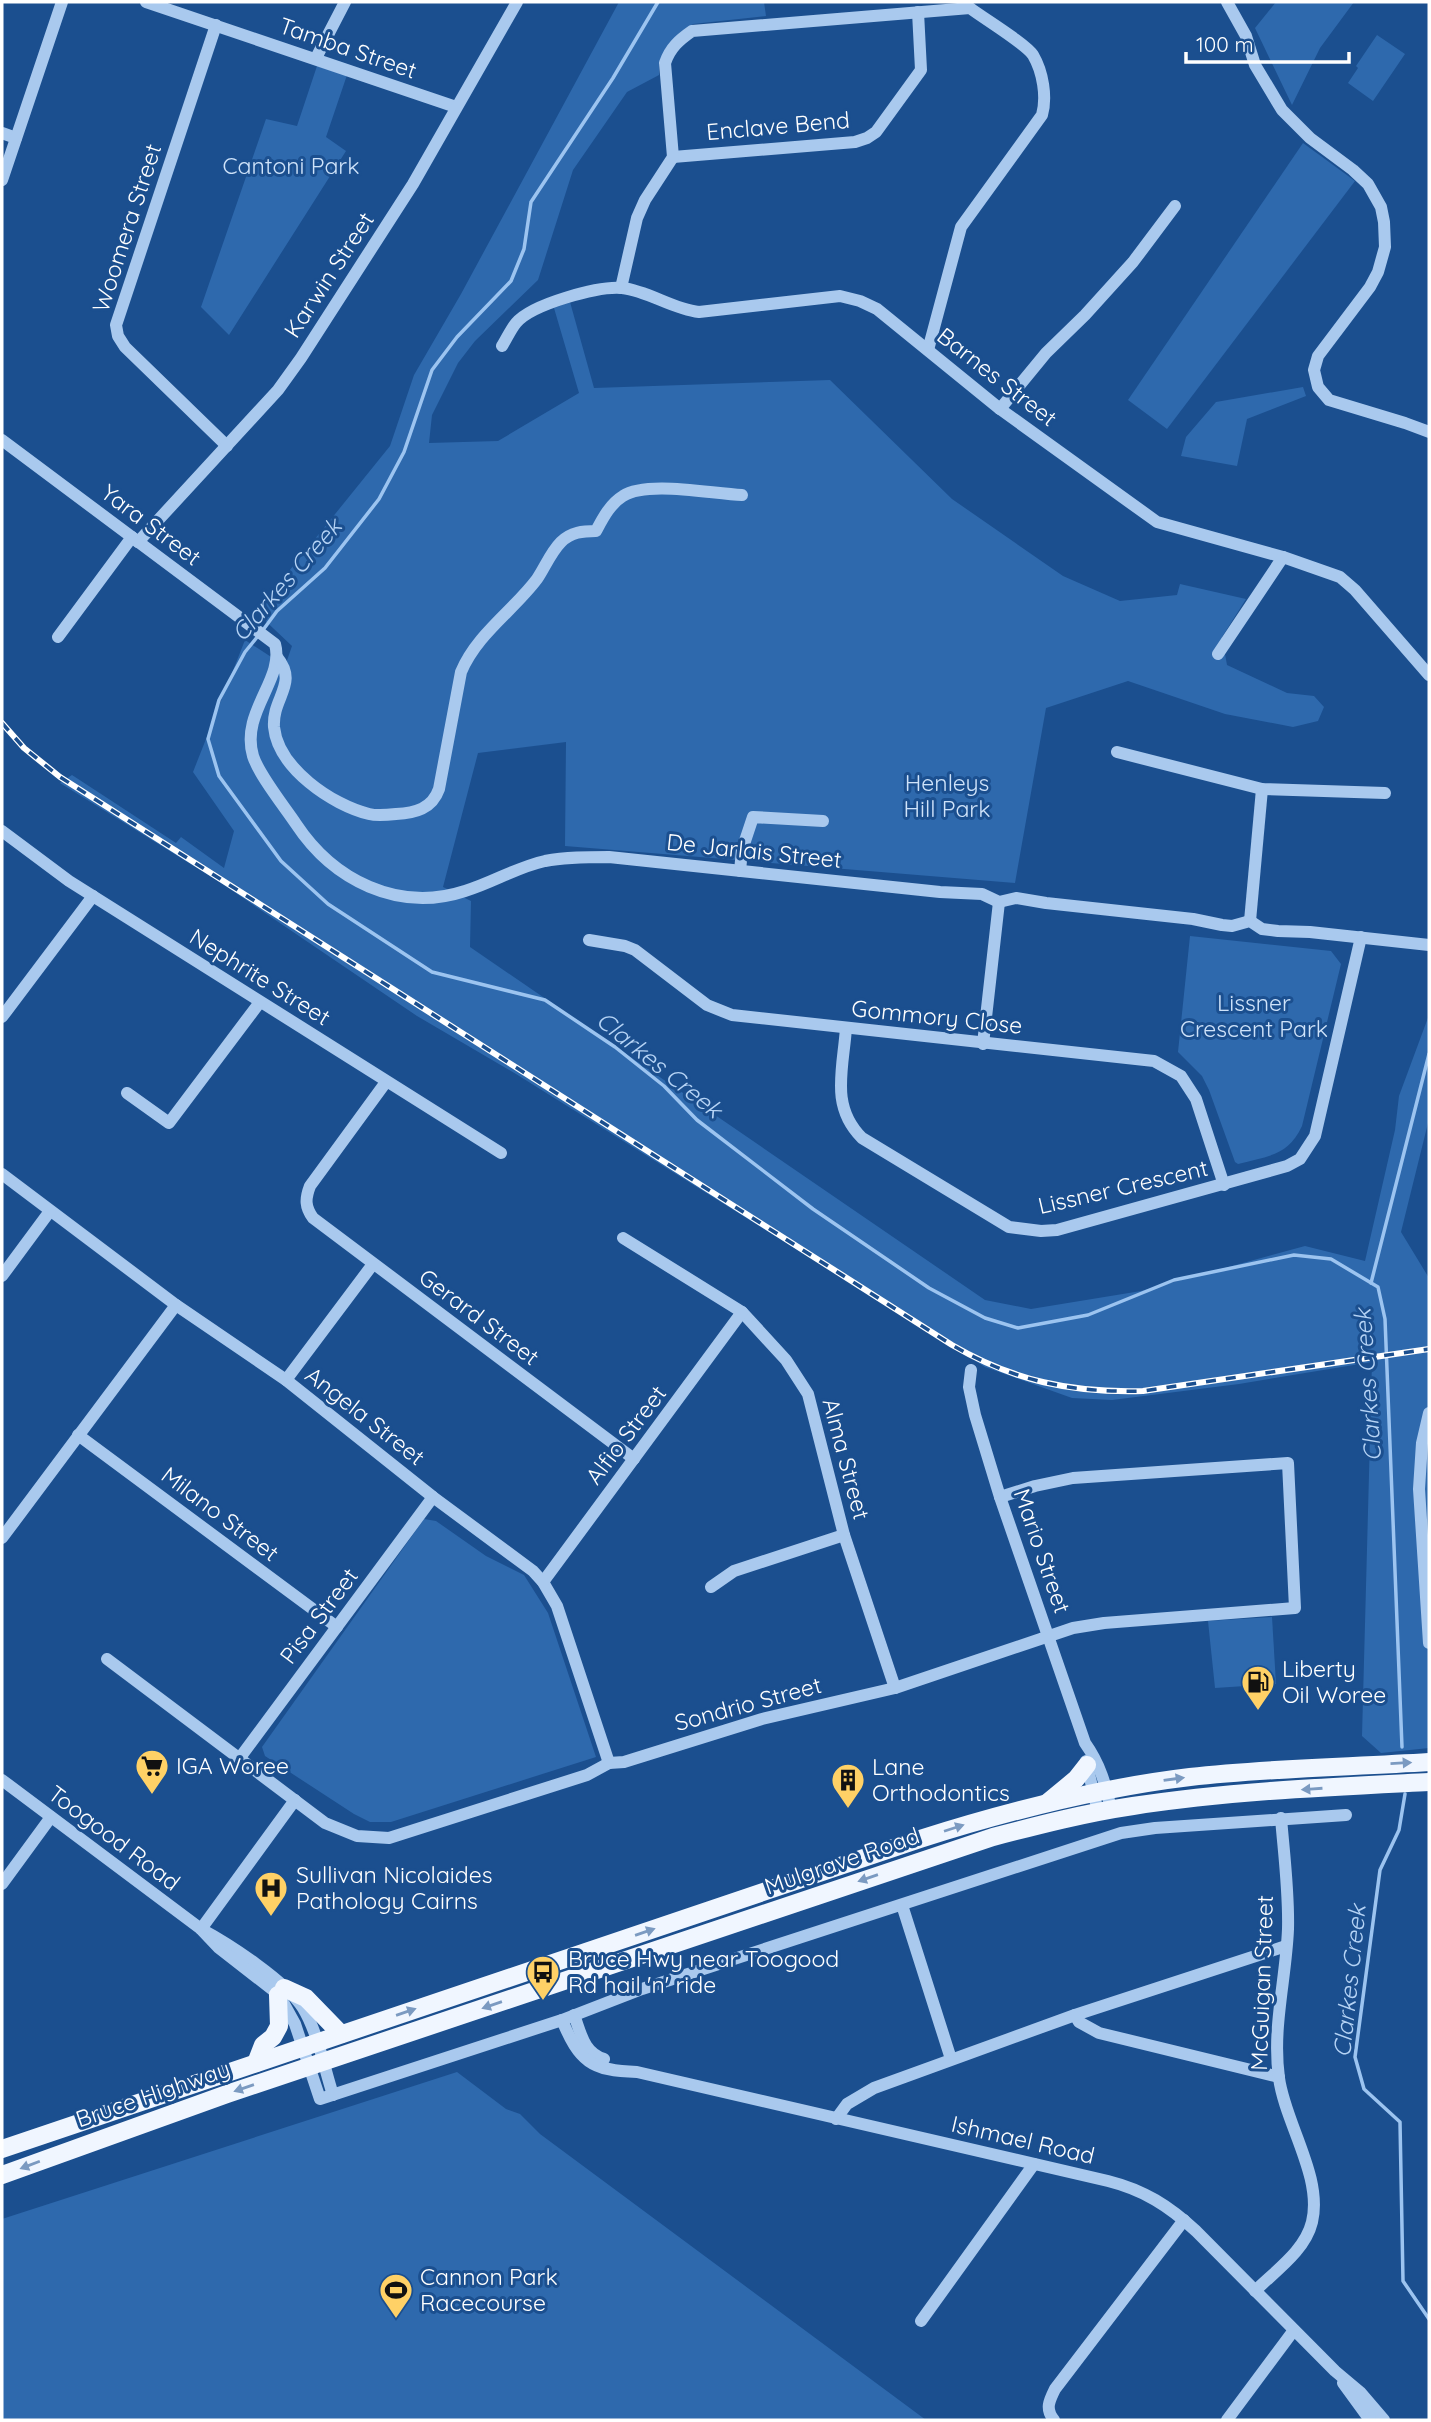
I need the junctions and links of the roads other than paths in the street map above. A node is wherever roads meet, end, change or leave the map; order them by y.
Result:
1 (62, 2) edge
2 (146, 2) edge
3 (345, 2) edge
4 (517, 2) edge
5 (1227, 2) edge
6 (918, 12) junction
7 (216, 25) junction
8 (316, 58) junction
9 (456, 107) junction
10 (2, 133) edge
11 (16, 138) junction
12 (673, 157) junction
13 (2, 180) edge
14 (1175, 206) dead end
15 (621, 288) junction
16 (502, 346) dead end
17 (928, 350) junction
18 (1000, 409) junction
19 (1429, 432) edge
20 (2, 440) edge
21 (228, 446) junction
22 (742, 495) dead end
23 (135, 539) junction
24 (1283, 557) junction
25 (58, 637) dead end
26 (274, 647) junction
27 (1218, 654) dead end
28 (1429, 674) edge
29 (1117, 752) dead end
30 (1262, 789) junction
31 (1385, 793) dead end
32 (823, 821) dead end
33 (2, 831) edge
34 (740, 871) junction
35 (93, 896) junction
36 (999, 902) junction
37 (1250, 921) junction
38 (1361, 937) junction
39 (589, 940) dead end
40 (1429, 945) edge
41 (260, 1002) junction
42 (2, 1017) edge
43 (846, 1028) junction
44 (982, 1044) junction
45 (386, 1082) junction
46 (127, 1093) dead end
47 (501, 1153) dead end
48 (2, 1174) edge
49 (1224, 1185) junction
50 (50, 1210) junction
51 (623, 1238) dead end
52 (373, 1264) junction
53 (2, 1276) edge
54 (176, 1305) junction
55 (743, 1312) junction
56 (971, 1370) dead end
57 (286, 1380) junction
58 (1429, 1413) edge
59 (78, 1435) junction
60 (634, 1459) junction
61 (433, 1497) junction
62 (1000, 1497) junction
63 (844, 1535) junction
64 (2, 1538) edge
65 (543, 1582) junction
66 (712, 1587) dead end
67 (337, 1627) junction
68 (1049, 1634) junction
69 (1429, 1643) edge
70 (107, 1660) dead end
71 (895, 1688) junction
72 (1086, 1743) junction
73 (239, 1759) junction
74 (1429, 1762) edge
75 (609, 1763) junction
76 (1087, 1765) junction
77 (2, 1780) edge
78 (1429, 1782) edge
79 (1100, 1791) junction
80 (295, 1800) junction
81 (1048, 1803) junction
82 (1105, 1811) junction
83 (1346, 1815) dead end
84 (51, 1817) junction
85 (1281, 1818) junction
86 (2, 1884) edge
87 (902, 1905) junction
88 (201, 1929) junction
89 (1286, 1946) junction
90 (281, 1991) junction
91 (1075, 2015) junction
92 (568, 2017) junction
93 (341, 2034) junction
94 (309, 2045) junction
95 (951, 2059) junction
96 (256, 2063) junction
97 (315, 2064) junction
98 (1279, 2077) junction
99 (333, 2095) junction
100 (836, 2119) junction
101 (2, 2149) edge
102 (1034, 2164) junction
103 (2, 2175) edge
104 (1184, 2220) junction
105 (1255, 2291) junction
106 (921, 2321) dead end
107 (1294, 2330) junction
108 (1335, 2371) junction
109 (1054, 2420) edge
110 (1227, 2420) edge
111 (1370, 2420) edge
112 (1384, 2420) edge

1 - 11 street
2 - 7 street, Tamba Street
3 - 8 street
4 - 9 street, Karwin Street
5 - 19 street
6 - 12 street, Enclave Bend
6 - 12 street
6 - 17 street
7 - 8 street, Tamba Street
7 - 21 street, Woomera Street
8 - 9 street, Tamba Street
9 - 21 street, Karwin Street
10 - 11 street
11 - 13 street
12 - 15 street
14 - 18 street
15 - 16 street, Barnes Street
15 - 17 street, Barnes Street
17 - 18 street, Barnes Street
18 - 24 street, Barnes Street
20 - 23 street, Yara Street
21 - 23 street, Karwin Street
22 - 26 street
23 - 25 street, Karwin Street
23 - 26 street, Yara Street
24 - 27 street
24 - 28 street, Barnes Street
26 - 34 street, De Jarlais Street
29 - 30 street
30 - 31 street
30 - 37 street
32 - 34 street
33 - 35 street, Nephrite Street
34 - 36 street, De Jarlais Street
35 - 41 street, Nephrite Street
35 - 42 street
36 - 37 street, De Jarlais Street
36 - 44 street
37 - 38 street, De Jarlais Street
38 - 40 street, De Jarlais Street
38 - 49 street, Lissner Crescent
39 - 43 street, Gommory Close
41 - 45 street, Nephrite Street
41 - 46 street
43 - 44 street, Gommory Close
43 - 49 street, Lissner Crescent
44 - 49 street, Gommory Close
45 - 47 street, Nephrite Street
45 - 52 street, Gerard Street
48 - 50 street, Angela Street
50 - 53 street
50 - 54 street, Angela Street
51 - 55 street, Alma Street
52 - 57 street
52 - 60 street, Gerard Street
54 - 57 street, Angela Street
54 - 59 street
55 - 60 street, Alfio Street
55 - 63 street, Alma Street
56 - 62 street, Mario Street
57 - 61 street, Angela Street
58 - 69 street
59 - 64 street
59 - 67 street, Milano Street
60 - 65 street, Alfio Street
61 - 65 street, Angela Street
61 - 67 street, Pisa Street
62 - 68 street, Mario Street
62 - 68 street, Sondrio Street
63 - 66 street
63 - 71 street, Alma Street
65 - 75 street, Angela Street
67 - 73 street, Pisa Street
68 - 71 street, Sondrio Street
68 - 72 street, Mario Street
70 - 73 street, Sondrio Street
71 - 75 street, Sondrio Street
72 - 76 street, Mario Street
72 - 79 street, Mario Street
73 - 80 street, Sondrio Street
79 -> 74 main road, Mulgrave Road
75 - 80 street, Sondrio Street
76 - 79 street, Mario Street
76 - 81 main road
77 - 84 street, Toogood Road
78 -> 82 main road, Mulgrave Road
79 - 81 main road, Mulgrave Road
79 - 82 street, Mario Street
80 - 88 street
93 -> 81 main road, Mulgrave Road
82 -> 97 main road, Mulgrave Road
83 - 85 street
84 - 86 street
84 - 88 street, Toogood Road
85 - 87 street
85 - 89 street, McGuigan Street
87 - 92 street
87 - 95 street
88 - 90 street, Toogood Road
89 - 91 street
89 - 98 street, McGuigan Street
90 - 93 main road
90 - 94 street, Toogood Road
90 - 96 main road
91 - 95 street
91 - 98 street
92 - 99 street
92 - 100 street, Ishmael Road
93 - 94 main road, Mulgrave Road
94 - 96 main road, Bruce Highway
94 - 97 street, Toogood Road
95 - 100 street
96 - 101 main road, Bruce Highway
97 - 99 street
97 - 99 street
97 -> 103 main road, Bruce Highway
98 - 105 street, McGuigan Street
100 - 102 street, Ishmael Road
102 - 104 street, Ishmael Road
102 - 106 street
104 - 105 street, Ishmael Road
104 - 109 street
105 - 107 street, Ishmael Road
107 - 108 street, Ishmael Road
107 - 110 street
108 - 111 street, Ishmael Road
108 - 112 street, Ishmael Road

